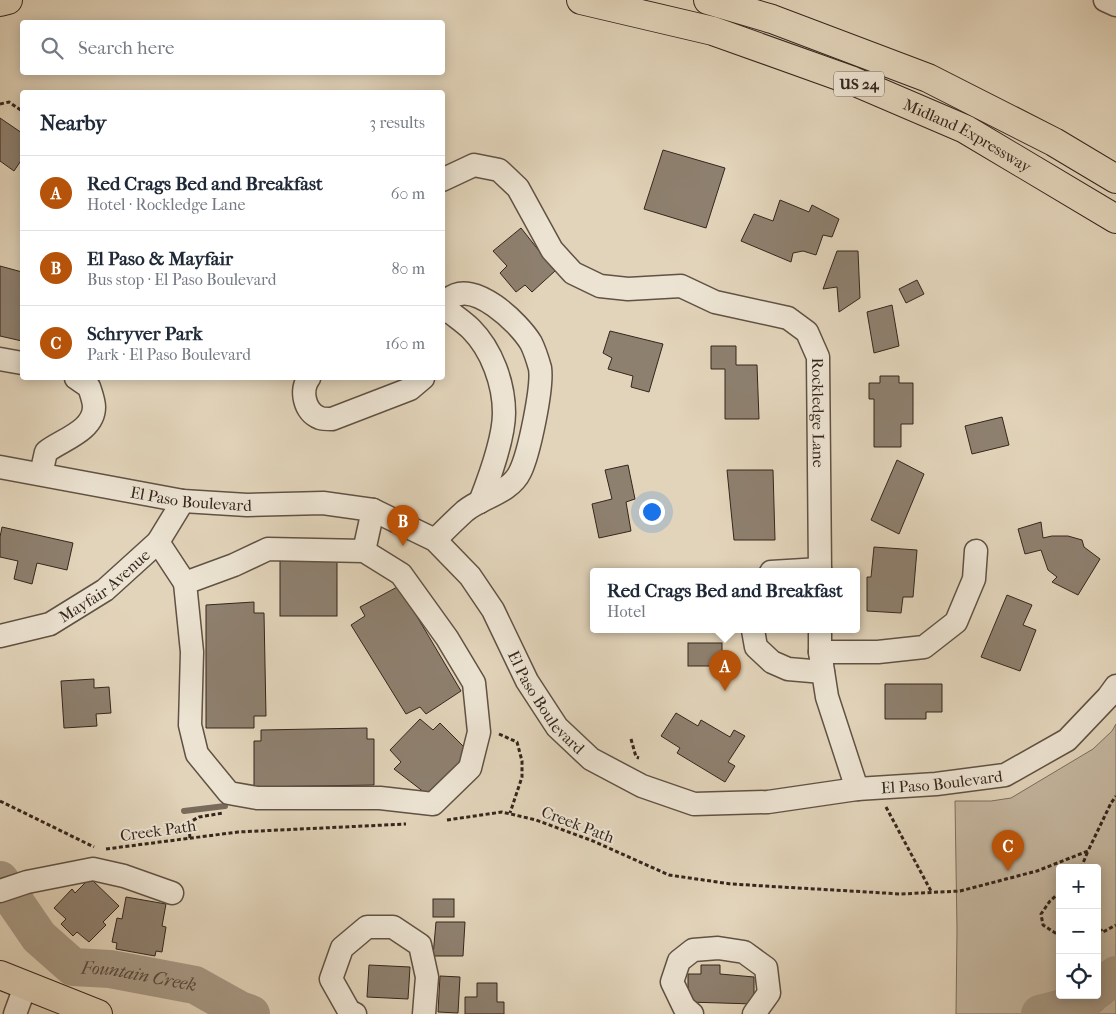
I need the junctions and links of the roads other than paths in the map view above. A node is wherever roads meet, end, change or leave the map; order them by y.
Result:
1 (8, 0) edge
2 (582, 0) edge
3 (708, 0) edge
4 (1105, 0) edge
5 (0, 2) edge
6 (1116, 5) edge
7 (445, 179) edge
8 (1116, 179) edge
9 (1116, 219) edge
10 (445, 305) edge
11 (445, 311) edge
12 (0, 359) edge
13 (20, 363) edge
14 (79, 380) edge
15 (308, 380) edge
16 (421, 380) edge
17 (0, 467) edge
18 (41, 474) junction
19 (183, 501) junction
20 (480, 502) junction
21 (373, 510) junction
22 (435, 540) junction
23 (158, 542) junction
24 (364, 551) junction
25 (976, 551) dead end
26 (820, 568) edge
27 (185, 583) junction
28 (754, 633) edge
29 (0, 636) edge
30 (821, 651) edge
31 (1116, 686) edge
32 (857, 789) junction
33 (0, 891) edge
34 (172, 893) dead end
35 (0, 975) edge
36 (26, 984) junction
37 (15, 1014) edge
38 (98, 1014) edge
39 (356, 1014) edge
40 (424, 1014) edge
41 (692, 1014) edge
42 (754, 1014) edge

1 - 5 main road
2 - 9 main road, Midland Expressway / US 24
3 - 8 main road, Midland Expressway / US 24
4 - 6 street
7 - 26 street, Rockledge Lane
10 - 20 street
11 - 20 street
12 - 13 street
14 - 18 street
15 - 16 street
17 - 18 street, El Paso Boulevard
18 - 19 street, El Paso Boulevard
19 - 21 street, El Paso Boulevard
19 - 23 street, Mayfair Avenue
20 - 22 street
21 - 22 street, El Paso Boulevard
21 - 24 street
22 - 32 street, El Paso Boulevard
23 - 27 street
23 - 29 street, Mayfair Avenue
24 - 27 street
24 - 27 street
25 - 30 street
28 - 30 street
30 - 32 street
31 - 32 street, El Paso Boulevard
33 - 34 street
35 - 36 main road
36 - 37 street
36 - 38 main road
39 - 40 street
41 - 42 street

